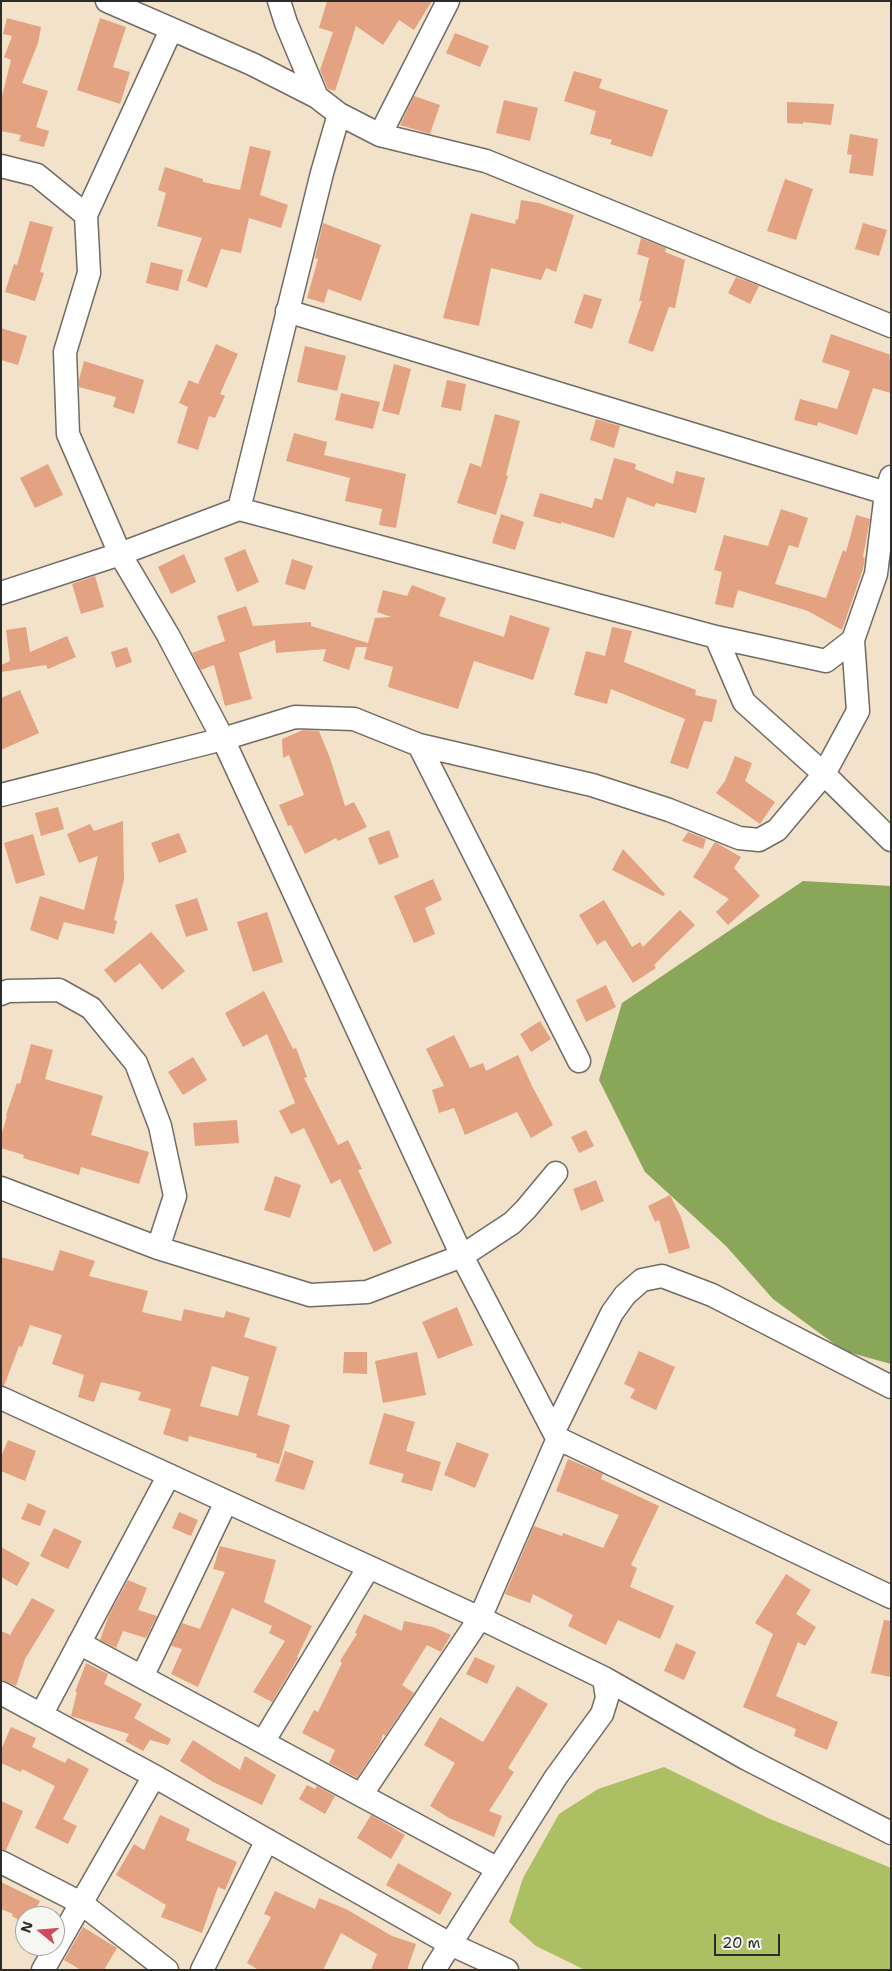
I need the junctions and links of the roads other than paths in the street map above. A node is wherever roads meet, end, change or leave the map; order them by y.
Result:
1 (107, 1) edge
2 (278, 1) edge
3 (448, 1) edge
4 (171, 30) junction
5 (317, 97) junction
6 (339, 114) junction
7 (380, 135) junction
8 (1, 166) edge
9 (86, 214) junction
10 (287, 311) junction
11 (891, 326) edge
12 (888, 485) edge
13 (239, 509) junction
14 (120, 554) junction
15 (1, 593) edge
16 (716, 637) junction
17 (852, 640) junction
18 (223, 739) junction
19 (419, 745) junction
20 (824, 774) junction
21 (1, 796) edge
22 (891, 840) edge
23 (1, 994) edge
24 (579, 1061) dead end
25 (556, 1173) dead end
26 (1, 1188) edge
27 (158, 1248) junction
28 (462, 1256) junction
29 (891, 1387) edge
30 (2, 1401) edge
31 (555, 1435) junction
32 (169, 1475) junction
33 (226, 1502) junction
34 (369, 1567) junction
35 (891, 1597) edge
36 (480, 1618) junction
37 (79, 1643) junction
38 (142, 1677) junction
39 (604, 1678) junction
40 (1, 1693) edge
41 (41, 1714) junction
42 (263, 1742) junction
43 (154, 1776) junction
44 (361, 1795) junction
45 (891, 1833) edge
46 (267, 1840) junction
47 (1, 1862) edge
48 (498, 1869) junction
49 (81, 1903) junction
50 (450, 1944) junction
51 (43, 1970) edge
52 (167, 1970) edge
53 (202, 1970) edge
54 (434, 1970) edge
55 (507, 1970) edge

1 - 4 street
2 - 5 street
3 - 7 street
4 - 5 street
4 - 9 street
5 - 6 street
6 - 7 street
6 - 10 street
7 - 11 street
8 - 9 street
9 - 14 street
10 - 12 street
10 - 13 street
12 - 17 street
13 - 14 street
13 - 16 street
14 - 15 street
14 - 18 street
16 - 17 street
16 - 20 street
17 - 20 street
18 - 19 street
18 - 21 street
18 - 28 street
19 - 20 street
19 - 24 street
20 - 22 street
23 - 27 street
25 - 28 street
26 - 27 street
27 - 28 street
28 - 31 street
29 - 31 street
30 - 32 street
31 - 35 street
31 - 36 street
32 - 33 street
32 - 37 street
33 - 34 street
33 - 38 street
34 - 36 street
34 - 42 street
36 - 39 street
36 - 44 street
37 - 38 street
37 - 41 street
38 - 42 street
39 - 45 street
39 - 48 street
40 - 41 street
41 - 43 street
42 - 44 street
43 - 46 street
43 - 49 street
44 - 48 street
46 - 50 street
46 - 53 street
47 - 49 street
48 - 50 street
49 - 51 street
49 - 52 street
50 - 54 street
50 - 55 street

